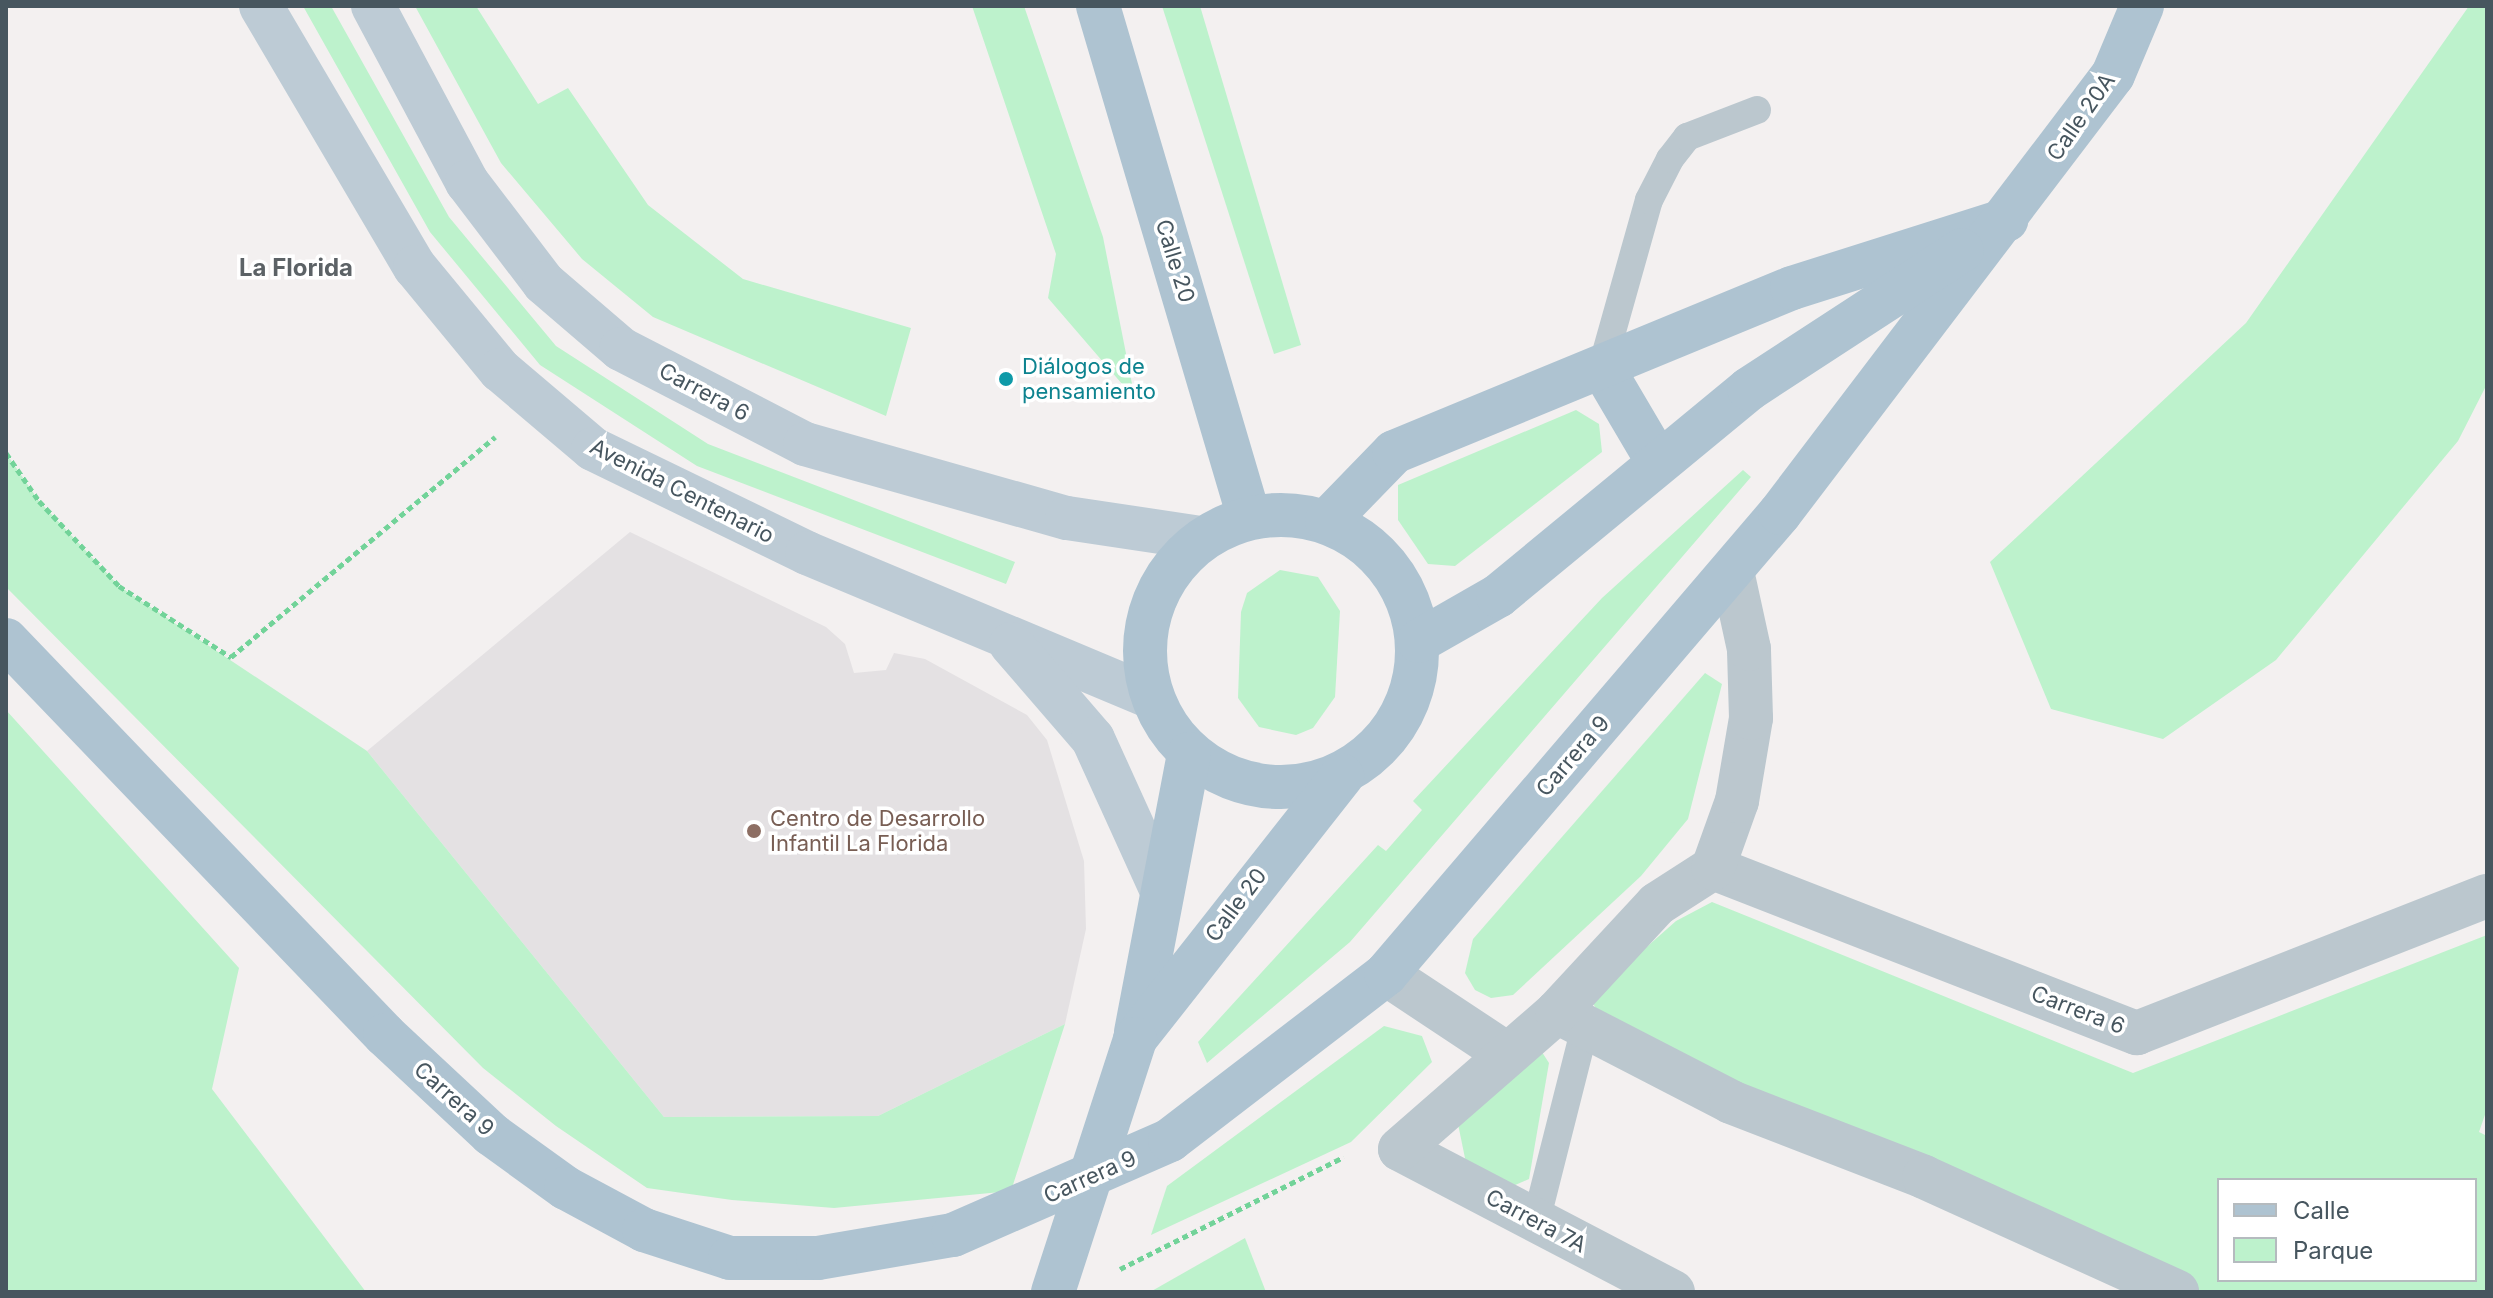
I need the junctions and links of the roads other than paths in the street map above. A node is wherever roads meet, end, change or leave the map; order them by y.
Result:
1 (261, 6) edge
2 (373, 6) edge
3 (1098, 6) edge
4 (2142, 6) edge
5 (1757, 110) dead end
6 (2007, 220) junction
7 (1602, 367) junction
8 (1658, 462) junction
9 (1249, 517) junction
10 (1327, 521) junction
11 (1201, 538) junction
12 (1732, 571) junction
13 (1004, 637) junction
14 (6, 640) edge
15 (1419, 641) junction
16 (1151, 697) junction
17 (1189, 754) junction
18 (1342, 776) junction
19 (1713, 868) junction
20 (1161, 889) junction
21 (2487, 896) edge
22 (1386, 974) junction
23 (1571, 1020) junction
24 (1135, 1039) junction
25 (1504, 1052) junction
26 (1536, 1221) junction
27 (1053, 1292) edge
28 (1673, 1292) edge
29 (2177, 1292) edge

1 - 13 main road, Avenida Centenario
2 - 11 main road, Carrera 6
3 - 9 main road, Calle 20
4 - 6 main road, Calle 20A
5 - 7 lane
6 - 7 main road
6 - 8 main road
6 - 12 main road, Carrera 9
7 - 8 main road
7 - 10 main road
8 - 15 main road
9 - 10 main road
9 - 11 main road
10 - 15 main road
11 - 16 main road
12 - 19 street
12 - 22 main road, Carrera 9
13 - 16 main road, Avenida Centenario
13 - 20 main road
14 - 22 main road, Carrera 9
15 - 18 main road
16 - 17 main road
17 - 18 main road
17 - 20 main road, Calle 20
18 - 24 main road, Calle 20
19 - 21 street, Carrera 6
19 - 23 street
20 - 24 main road, Calle 20
22 - 25 street
23 - 25 street
23 - 26 lane
23 - 29 street
24 - 27 main road, Calle 20, bridge
25 - 26 street, Carrera 7A
26 - 28 street, Carrera 7A

